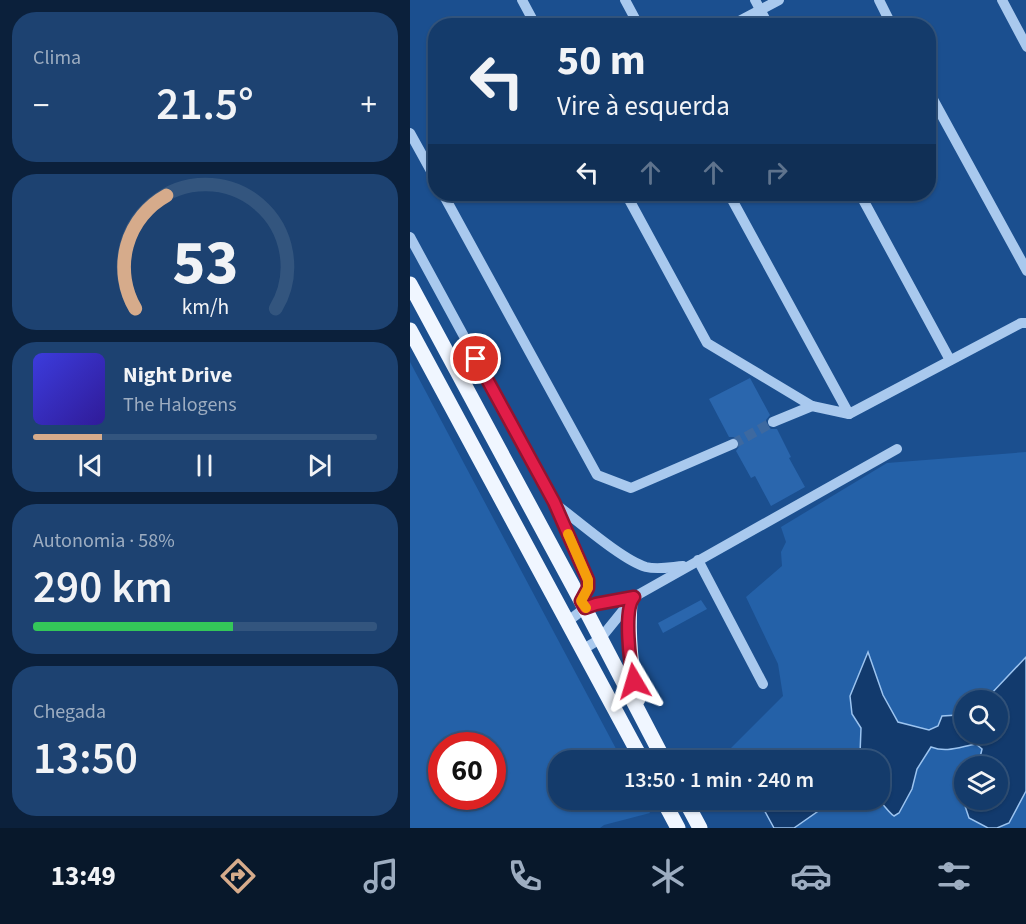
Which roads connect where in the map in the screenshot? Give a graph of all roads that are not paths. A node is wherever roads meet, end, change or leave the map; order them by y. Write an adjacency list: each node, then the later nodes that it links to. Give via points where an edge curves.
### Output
1 (522, 0): 7 (lane)
2 (625, 0): 8 (lane)
3 (779, 0): 6 (lane)
4 (878, 0): 10 (lane)
5 (1001, 0): 11 (lane)
6 (758, 5): 9 (lane)
7 (532, 18)
8 (635, 18)
9 (741, 18)
10 (888, 18)
11 (1026, 47)
12 (936, 105): 20 (lane)
13 (410, 133): 14 (lane)
14 (428, 166)
15 (447, 201): 28 (lane, via 597,475 631,488)
16 (630, 201): 25 (lane, via 707,343)
17 (734, 201): 26 (lane)
18 (864, 201): 24 (lane)
19 (410, 237): 30 (lane)
20 (1026, 271)
21 (410, 284): 34 (main road)
22 (1026, 323): 24 (lane)
23 (410, 330): 35 (main road)
24 (950, 360): 26 (lane)
25 (812, 406): 26 (lane); 27 (lane)
26 (849, 414)
27 (773, 422)
28 (732, 444)
29 (897, 449): 31 (lane)
30 (554, 502): 32 (lane, via 622,554 646,567); 34 (lane, via 588,580)
31 (698, 560): 32 (lane); 38 (lane)
32 (686, 566): 33 (lane)
33 (632, 599): 34 (lane); 36 (lane); 39 (main road, via 628,628 631,669)
34 (583, 604): 35 (lane); 36 (main road)
35 (567, 622): 37 (main road)
36 (600, 639): 37 (lane); 39 (main road)
37 (582, 650): 40 (main road)
38 (762, 684)
39 (642, 719): 41 (main road)
40 (637, 750)
41 (659, 750)
42 (668, 810): 44 (main road)
43 (690, 810): 45 (main road)
44 (678, 828)
45 (700, 828)

